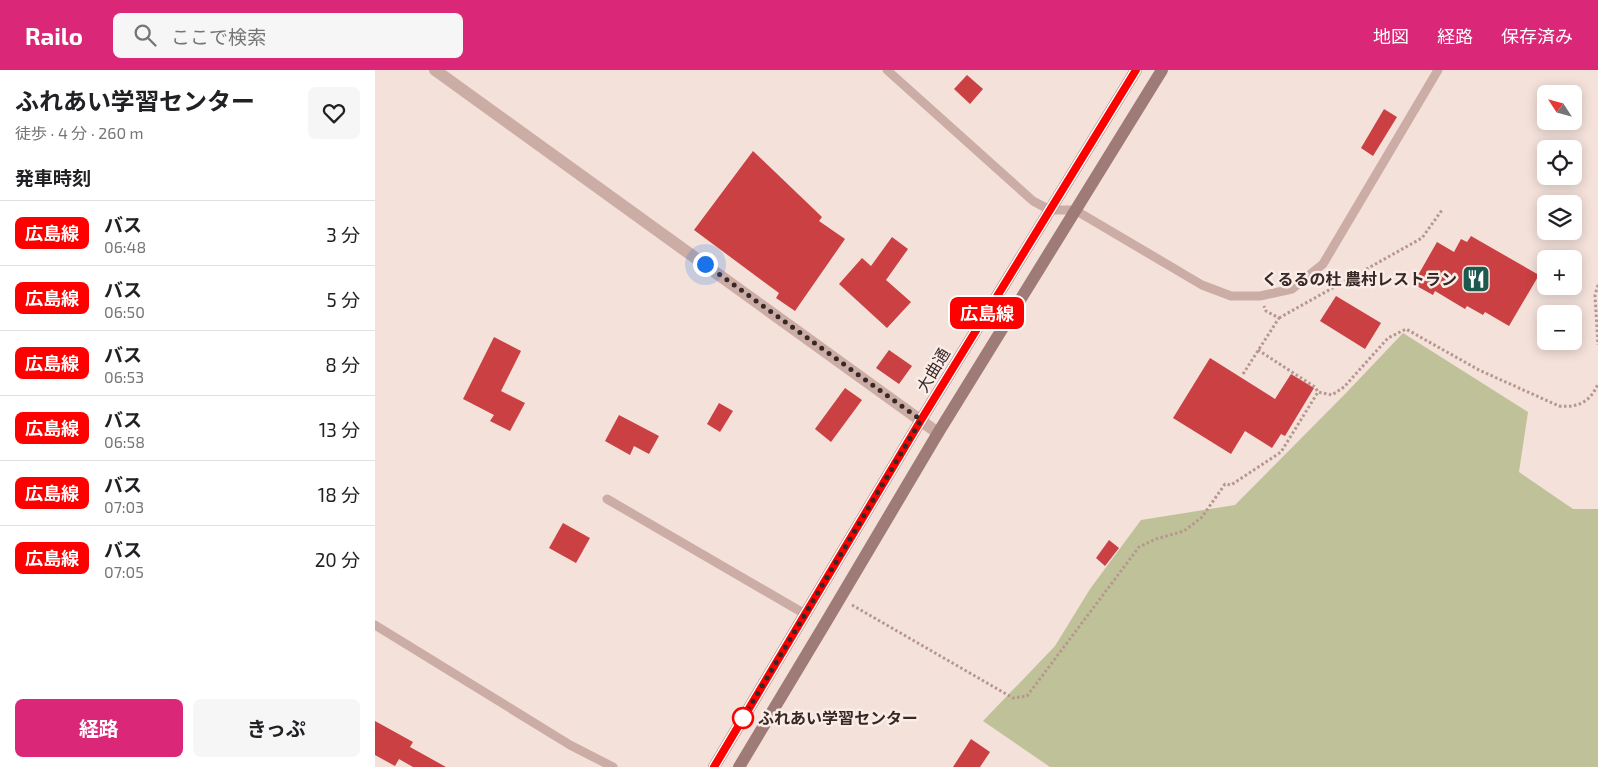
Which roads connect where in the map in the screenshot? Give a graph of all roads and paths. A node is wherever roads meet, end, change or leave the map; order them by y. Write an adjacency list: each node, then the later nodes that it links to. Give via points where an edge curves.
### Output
1 (435, 70): 17 (street)
2 (887, 70): 6 (lane, via 1033,201)
3 (1136, 70): 6 (main road, 大曲通)
4 (1162, 70): 7 (main road)
5 (1438, 70): 10 (lane, via 1323,264 1292,288)
6 (1050, 210): 7 (lane); 17 (main road, 大曲通)
7 (1075, 210): 10 (lane, via 1202,285 1231,296); 18 (main road)
8 (1442, 210): 11 (path, via 1422,238)
9 (1598, 285): 12 (path, via 1595,295)
10 (1260, 296): 11 (path, via 1267,311)
11 (1279, 318): 13 (path)
12 (1598, 345)
13 (1259, 350): 14 (path); 16 (path)
14 (1243, 374)
15 (1598, 384): 16 (path, via 1583,404 1559,406 1479,370 1406,329 1388,338 1344,388 1332,395)
16 (1318, 392): 20 (path, via 1281,452 1231,485 1225,484 1202,517 1185,532 1139,547 1027,696 1013,698)
17 (921, 420): 18 (street); 21 (main road, 大曲通)
18 (938, 433): 20 (main road)
19 (607, 499): 21 (lane)
20 (841, 598): 25 (main road)
21 (805, 614): 24 (main road, 大曲通)
22 (375, 625): 23 (lane, via 570,745)
23 (613, 767)
24 (714, 767)
25 (739, 767)

